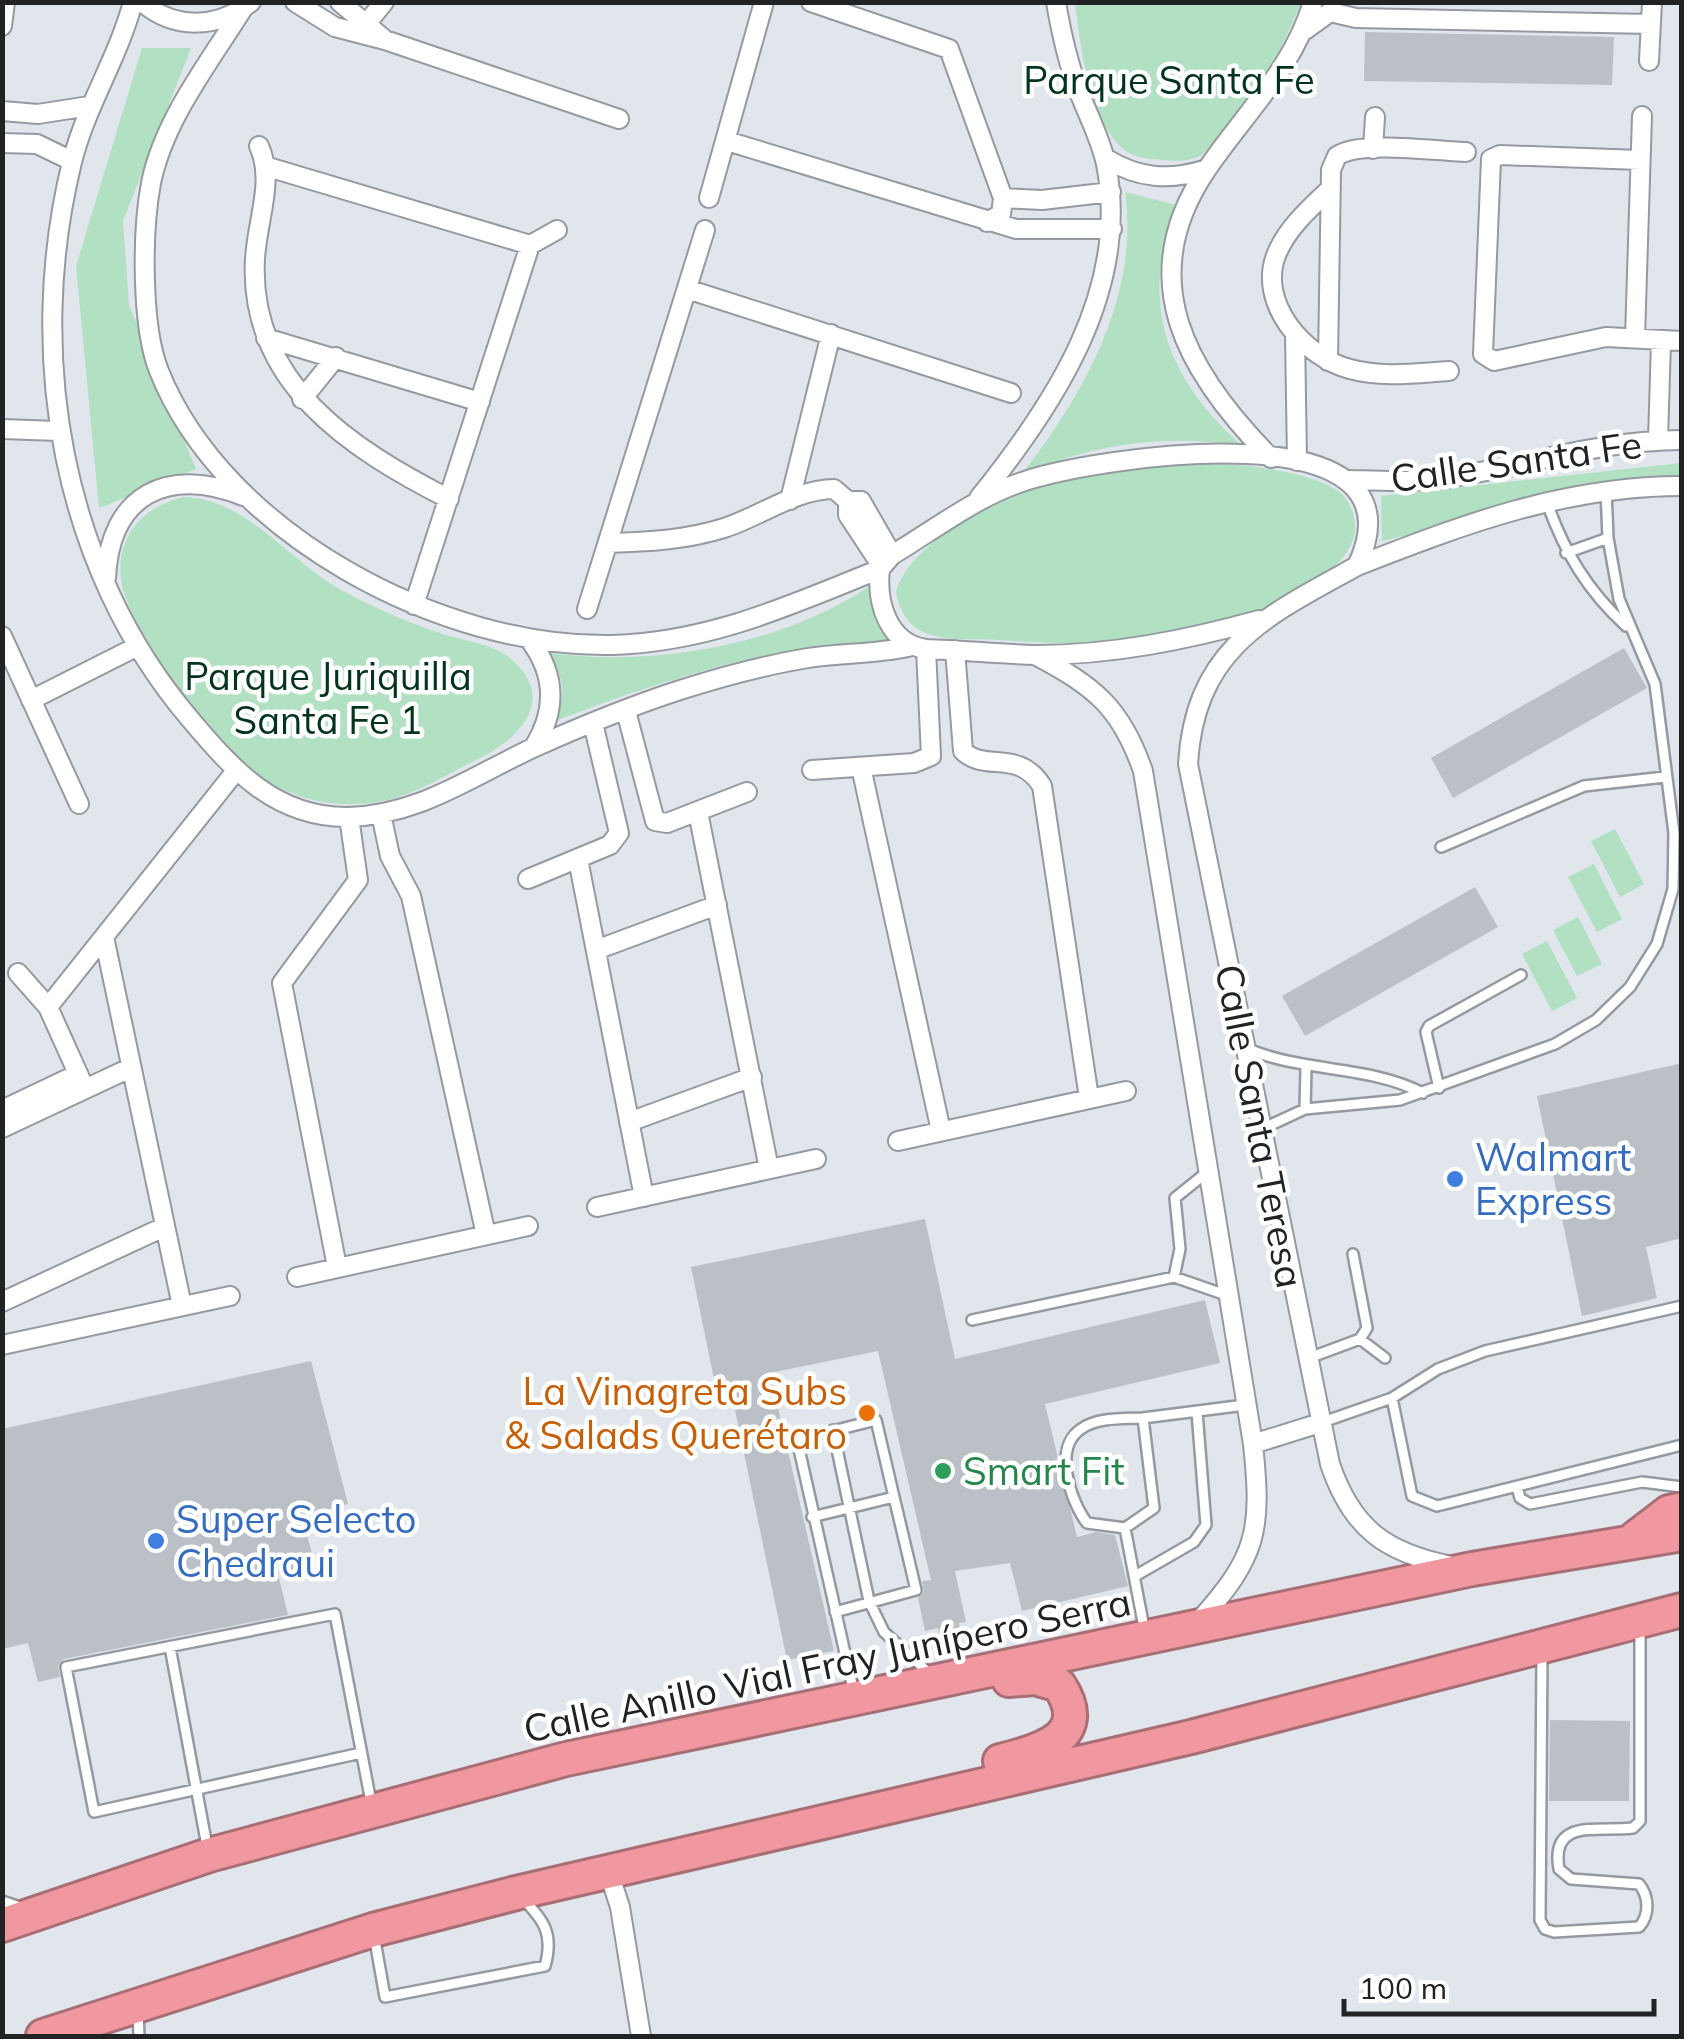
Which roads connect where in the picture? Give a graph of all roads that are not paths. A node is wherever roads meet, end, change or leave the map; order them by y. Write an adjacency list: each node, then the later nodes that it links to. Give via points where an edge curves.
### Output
1 (5, 2): 15 (street)
2 (133, 2): 19 (street)
3 (142, 2): 12 (street, via 197,24)
4 (295, 2): 16 (street)
5 (340, 2): 16 (street)
6 (384, 2): 16 (street)
7 (764, 2): 25 (street)
8 (811, 2): 39 (street, via 949,49)
9 (1056, 2): 31 (street, via 1077,86)
10 (1313, 2): 17 (street)
11 (1652, 2): 14 (street)
12 (246, 6): 67 (street, via 173,120 152,181 144,245 158,368 192,431)
13 (1502, 12): 14 (street); 17 (street, via 1356,18 1330,12)
14 (1651, 24): 18 (street)
15 (2, 26)
16 (362, 29): 24 (street)
17 (1304, 30): 35 (street, via 1256,108)
18 (1650, 61)
19 (89, 106): 21 (street); 33 (street)
20 (2, 111): 21 (street)
21 (38, 114): 27 (street)
22 (1375, 116): 29 (street)
23 (1642, 116): 32 (street)
24 (619, 119)
25 (726, 141): 38 (street); 40 (street)
26 (2, 143): 27 (street)
27 (37, 144): 33 (street)
28 (260, 146): 34 (street)
29 (1373, 149): 30 (street); 36 (street, via 1337,156)
30 (1466, 152)
31 (1105, 158): 35 (street, via 1152,177); 37 (street)
32 (1640, 160): 48 (street); 48 (street, via 1491,159 1483,346 1487,360 1494,361 1574,341)
33 (72, 161): 59 (street, via 52,301)
34 (268, 167): 44 (street); 49 (street, via 255,262)
35 (1207, 169): 62 (street, via 1184,210 1172,251 1177,324 1209,385)
36 (1331, 188): 47 (street, via 1274,260 1277,302); 53 (street)
37 (1110, 192): 39 (street); 41 (street)
38 (709, 198)
39 (1003, 198): 40 (street, via 1001,214)
40 (987, 222): 41 (street, via 1045,232)
41 (1112, 229): 71 (street, via 1092,318 1076,350 1044,410)
42 (557, 230): 44 (street)
43 (705, 230): 45 (street)
44 (530, 245): 57 (street)
45 (687, 289): 46 (street); 73 (street)
46 (830, 334): 55 (street); 69 (street)
47 (1296, 334): 53 (street); 63 (street)
48 (1635, 337): 51 (street)
49 (266, 338): 52 (street); 56 (street)
50 (1682, 341): 51 (street)
51 (1661, 342): 60 (street)
52 (336, 357): 56 (street); 57 (street)
53 (1328, 361): 54 (street, via 1374,373)
54 (1449, 372)
55 (1011, 393)
56 (302, 399): 68 (street, via 384,466)
57 (480, 402): 68 (street)
58 (2, 429): 59 (street)
59 (58, 431): 77 (street)
60 (1658, 440): 61 (street, Calle Santa Fe); 64 (street, Calle Santa Fe, via 1457,477)
61 (1682, 440)
62 (1271, 458): 63 (street, Calle Santa Fe); 71 (street, Calle Santa Fe, via 1152,454 1085,464 1021,482)
63 (1296, 461): 64 (street, Calle Santa Fe)
64 (1350, 480): 76 (street, via 1364,497 1370,523)
65 (1682, 486): 66 (street, Calle Santa Fe)
66 (1606, 490): 70 (street, Calle Santa Fe); 72 (lane)
67 (248, 498): 77 (street, via 211,483 174,484 141,497 120,519 108,548); 78 (street, via 316,548)
68 (449, 500): 78 (street)
69 (790, 500): 73 (street, via 684,538); 75 (street, via 834,489 848,501 861,501)
70 (1546, 500): 74 (lane); 76 (street, Calle Santa Fe, via 1476,519)
71 (970, 508): 75 (street, Calle Santa Fe)
72 (1608, 538): 74 (lane); 81 (lane)
73 (608, 543): 79 (street)
74 (1566, 553): 81 (lane, via 1598,600)
75 (884, 563): 82 (street, via 794,607 704,634 613,645); 85 (street, via 884,613)
76 (1357, 566): 80 (street, Calle Santa Fe)
77 (106, 586): 84 (street)
78 (414, 605): 82 (street)
79 (587, 609)
80 (1259, 620): 87 (street, via 1188,639); 111 (street, Calle Santa Teresa, via 1206,684 1190,723 1188,764)
81 (1628, 628): 96 (lane, via 1656,684)
82 (529, 639): 92 (street, via 552,692)
83 (4, 646): 88 (street)
84 (136, 648): 89 (street); 95 (street)
85 (917, 648): 86 (street); 90 (street, via 758,668); 93 (street, via 930,756)
86 (955, 650): 87 (street); 119 (street, via 963,751 1019,764 1042,786)
87 (1034, 655): 129 (street, Calle Santa Teresa, via 1076,676 1107,702 1139,758)
88 (11, 680): 89 (street)
89 (31, 700): 98 (street)
90 (626, 711): 91 (street); 99 (street, via 652,817 667,822)
91 (593, 723): 92 (street); 103 (street, via 619,834)
92 (534, 748): 100 (street, via 416,807)
93 (862, 767): 94 (street); 125 (street)
94 (812, 770)
95 (235, 772): 101 (street, via 276,802); 106 (street)
96 (1665, 777): 102 (lane, via 1584,786); 116 (lane, via 1674,832 1673,889 1658,944 1630,988 1596,1020 1554,1044)
97 (746, 792): 99 (street)
98 (78, 804)
99 (698, 812): 105 (street)
100 (381, 814): 101 (street); 134 (street, via 410,896)
101 (350, 817): 136 (street, via 358,869 351,891 282,984)
102 (1441, 847)
103 (578, 859): 104 (street); 107 (street)
104 (528, 879)
105 (717, 905): 107 (street); 114 (street)
106 (104, 937): 110 (street); 112 (street)
107 (596, 950): 122 (street)
108 (18, 973): 110 (street)
109 (1521, 975): 116 (lane, via 1428,1026)
110 (48, 1007): 115 (street)
111 (1244, 1048): 113 (lane); 124 (street, Calle Santa Teresa)
112 (130, 1068): 115 (street); 133 (street)
113 (1306, 1068): 118 (lane, via 1377,1074); 120 (lane)
114 (752, 1077): 122 (street); 128 (street)
115 (81, 1081): 121 (street); 123 (street)
116 (1439, 1088): 118 (lane)
117 (1126, 1091): 119 (street)
118 (1423, 1093): 120 (lane, via 1376,1105)
119 (1089, 1098): 125 (street)
120 (1305, 1109): 124 (lane)
121 (2, 1110)
122 (629, 1122): 130 (street)
123 (2, 1128)
124 (1262, 1129): 148 (street, Calle Santa Teresa)
125 (941, 1131): 126 (street)
126 (898, 1141)
127 (816, 1159): 128 (street)
128 (769, 1169): 130 (street)
129 (1206, 1173): 138 (lane, via 1176,1198 1180,1249); 140 (street, Calle Santa Teresa)
130 (644, 1196): 131 (street)
131 (596, 1207)
132 (528, 1226): 134 (street)
133 (164, 1227): 141 (street); 142 (street)
134 (486, 1236): 136 (street)
135 (1353, 1254): 145 (lane, via 1366,1318)
136 (337, 1267): 137 (street)
137 (297, 1276)
138 (1174, 1277): 140 (lane); 144 (lane)
139 (230, 1296): 142 (street)
140 (1227, 1296): 150 (street, Calle Santa Teresa)
141 (2, 1302)
142 (182, 1306): 146 (street)
143 (1682, 1306): 149 (lane, via 1485,1351)
144 (972, 1320)
145 (1360, 1339): 147 (lane); 148 (lane)
146 (2, 1345)
147 (1385, 1358)
148 (1307, 1359): 153 (street, Calle Santa Teresa)
149 (1392, 1398): 153 (lane); 157 (lane, via 1412,1496 1436,1506)
150 (1245, 1405): 151 (lane); 155 (street, Calle Santa Teresa)
151 (1197, 1412): 152 (lane); 167 (lane, via 1206,1524 1194,1542)
152 (1143, 1418): 163 (lane, via 1154,1508); 163 (lane, via 1078,1429 1067,1455 1076,1508 1087,1523)
153 (1320, 1423): 155 (street); 166 (street, Calle Santa Teresa, via 1339,1490 1363,1525 1414,1559)
154 (832, 1430): 159 (lane, via 876,1420); 160 (lane); 162 (lane, via 797,1440)
155 (1253, 1444): 171 (street, Calle Santa Teresa, via 1260,1511 1251,1546 1232,1585)
156 (1682, 1444): 157 (lane)
157 (1517, 1487): 158 (lane, via 1530,1504 1642,1482)
158 (1682, 1487)
159 (894, 1497): 160 (lane); 168 (lane, via 916,1590)
160 (849, 1508): 162 (lane); 168 (lane)
161 (1682, 1509): 165 (highway)
162 (812, 1517): 169 (lane)
163 (1125, 1528): 167 (lane)
164 (1682, 1534): 165 (highway, Calle Anillo Vial Fray Junípero Serra)
165 (1632, 1541): 166 (highway, Calle Anillo Vial Fray Junípero Serra)
166 (1472, 1570): 171 (highway, Calle Anillo Vial Fray Junípero Serra)
167 (1135, 1576): 172 (lane)
168 (870, 1600): 169 (lane); 175 (lane, via 898,1650)
169 (835, 1612): 176 (lane)
170 (1664, 1617): 173 (highway); 173 (lane, via 1640,1821 1633,1828 1573,1831 1555,1850 1558,1869 1570,1879 1639,1884 1647,1913 1639,1927 1554,1932 1540,1920)
171 (1194, 1626): 172 (highway, Calle Anillo Vial Fray Junípero Serra)
172 (1146, 1638): 175 (highway, Calle Anillo Vial Fray Junípero Serra)
173 (1542, 1646): 181 (highway)
174 (170, 1648): 178 (lane, via 335,1614); 179 (lane); 179 (lane, via 66,1667 94,1812)
175 (940, 1682): 176 (highway, Calle Anillo Vial Fray Junípero Serra)
176 (855, 1700): 177 (highway, Calle Anillo Vial Fray Junípero Serra)
177 (810, 1710): 180 (highway, Calle Anillo Vial Fray Junípero Serra, via 566,1759); 181 (highway, via 903,1704 1035,1678 1059,1684 1072,1708 1069,1728 1044,1746 872,1792)
178 (361, 1753): 179 (lane); 180 (lane)
179 (195, 1790): 182 (lane)
180 (373, 1809): 182 (highway, Calle Anillo Vial Fray Junípero Serra)
181 (832, 1818): 183 (highway)
182 (209, 1855): 186 (highway, Calle Anillo Vial Fray Junípero Serra)
183 (608, 1870): 184 (highway); 192 (street, via 620,1907)
184 (516, 1892): 188 (highway); 188 (lane, via 544,1920 546,1966 385,1997)
185 (2, 1901): 186 (lane)
186 (37, 1912): 187 (highway, Calle Anillo Vial Fray Junípero Serra)
187 (2, 1925)
188 (373, 1930): 189 (highway)
189 (138, 2020): 190 (highway)
190 (90, 2028): 191 (highway)
191 (42, 2036)
192 (638, 2036)

